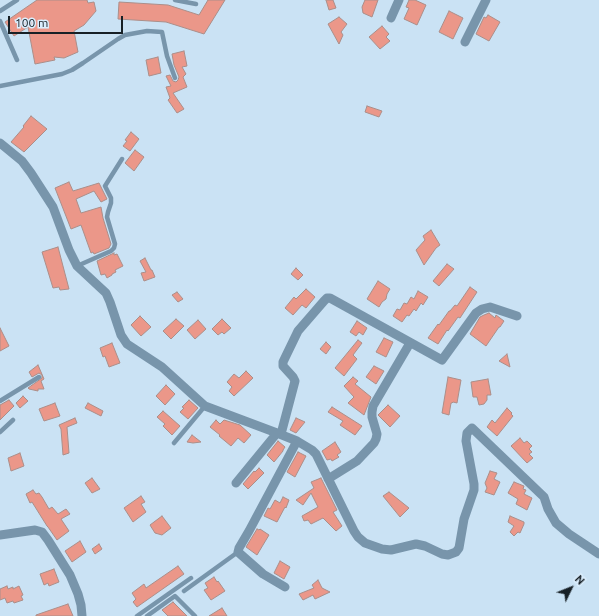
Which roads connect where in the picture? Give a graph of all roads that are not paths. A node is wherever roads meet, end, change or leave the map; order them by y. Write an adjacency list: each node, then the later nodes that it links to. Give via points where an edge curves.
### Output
1 (17, 0): 6 (lane)
2 (175, 0): 5 (lane)
3 (399, 0): 7 (street)
4 (486, 0): 9 (street)
5 (196, 4)
6 (0, 11)
7 (391, 18)
8 (0, 21): 10 (lane)
9 (465, 42)
10 (17, 60)
11 (175, 78): 12 (lane, via 162,32 147,31 125,35 62,74)
12 (0, 86)
13 (0, 143): 15 (street, via 22,161 53,207)
14 (122, 159): 15 (lane, via 105,186 111,198 107,217 114,248)
15 (77, 266): 20 (street, via 106,293 121,335 127,344 162,367)
16 (517, 316): 17 (street, via 490,307 482,309 476,313 442,360)
17 (410, 343): 23 (street, via 327,298 298,331 283,362 283,366 295,381); 26 (street, via 373,406 372,417 377,434 374,444 357,461)
18 (39, 377): 19 (lane)
19 (0, 401)
20 (205, 406): 23 (street); 25 (lane)
21 (13, 420): 22 (lane)
22 (0, 432)
23 (279, 434): 24 (street); 27 (street)
24 (297, 442): 26 (street, via 316,454); 29 (street)
25 (174, 443)
26 (328, 478): 30 (street, via 354,531 365,543 391,550 416,544 448,555 459,548 464,519 474,490 466,441 467,433 472,428 544,498 556,523)
27 (236, 483)
28 (0, 535): 34 (street, via 35,530 42,532 70,575 78,594)
29 (238, 552): 32 (street, via 263,574); 33 (lane)
30 (599, 554)
31 (191, 578): 35 (lane)
32 (285, 587)
33 (184, 591)
34 (82, 616)
35 (138, 616)
36 (147, 616): 37 (lane, via 175,596)
37 (194, 616)

